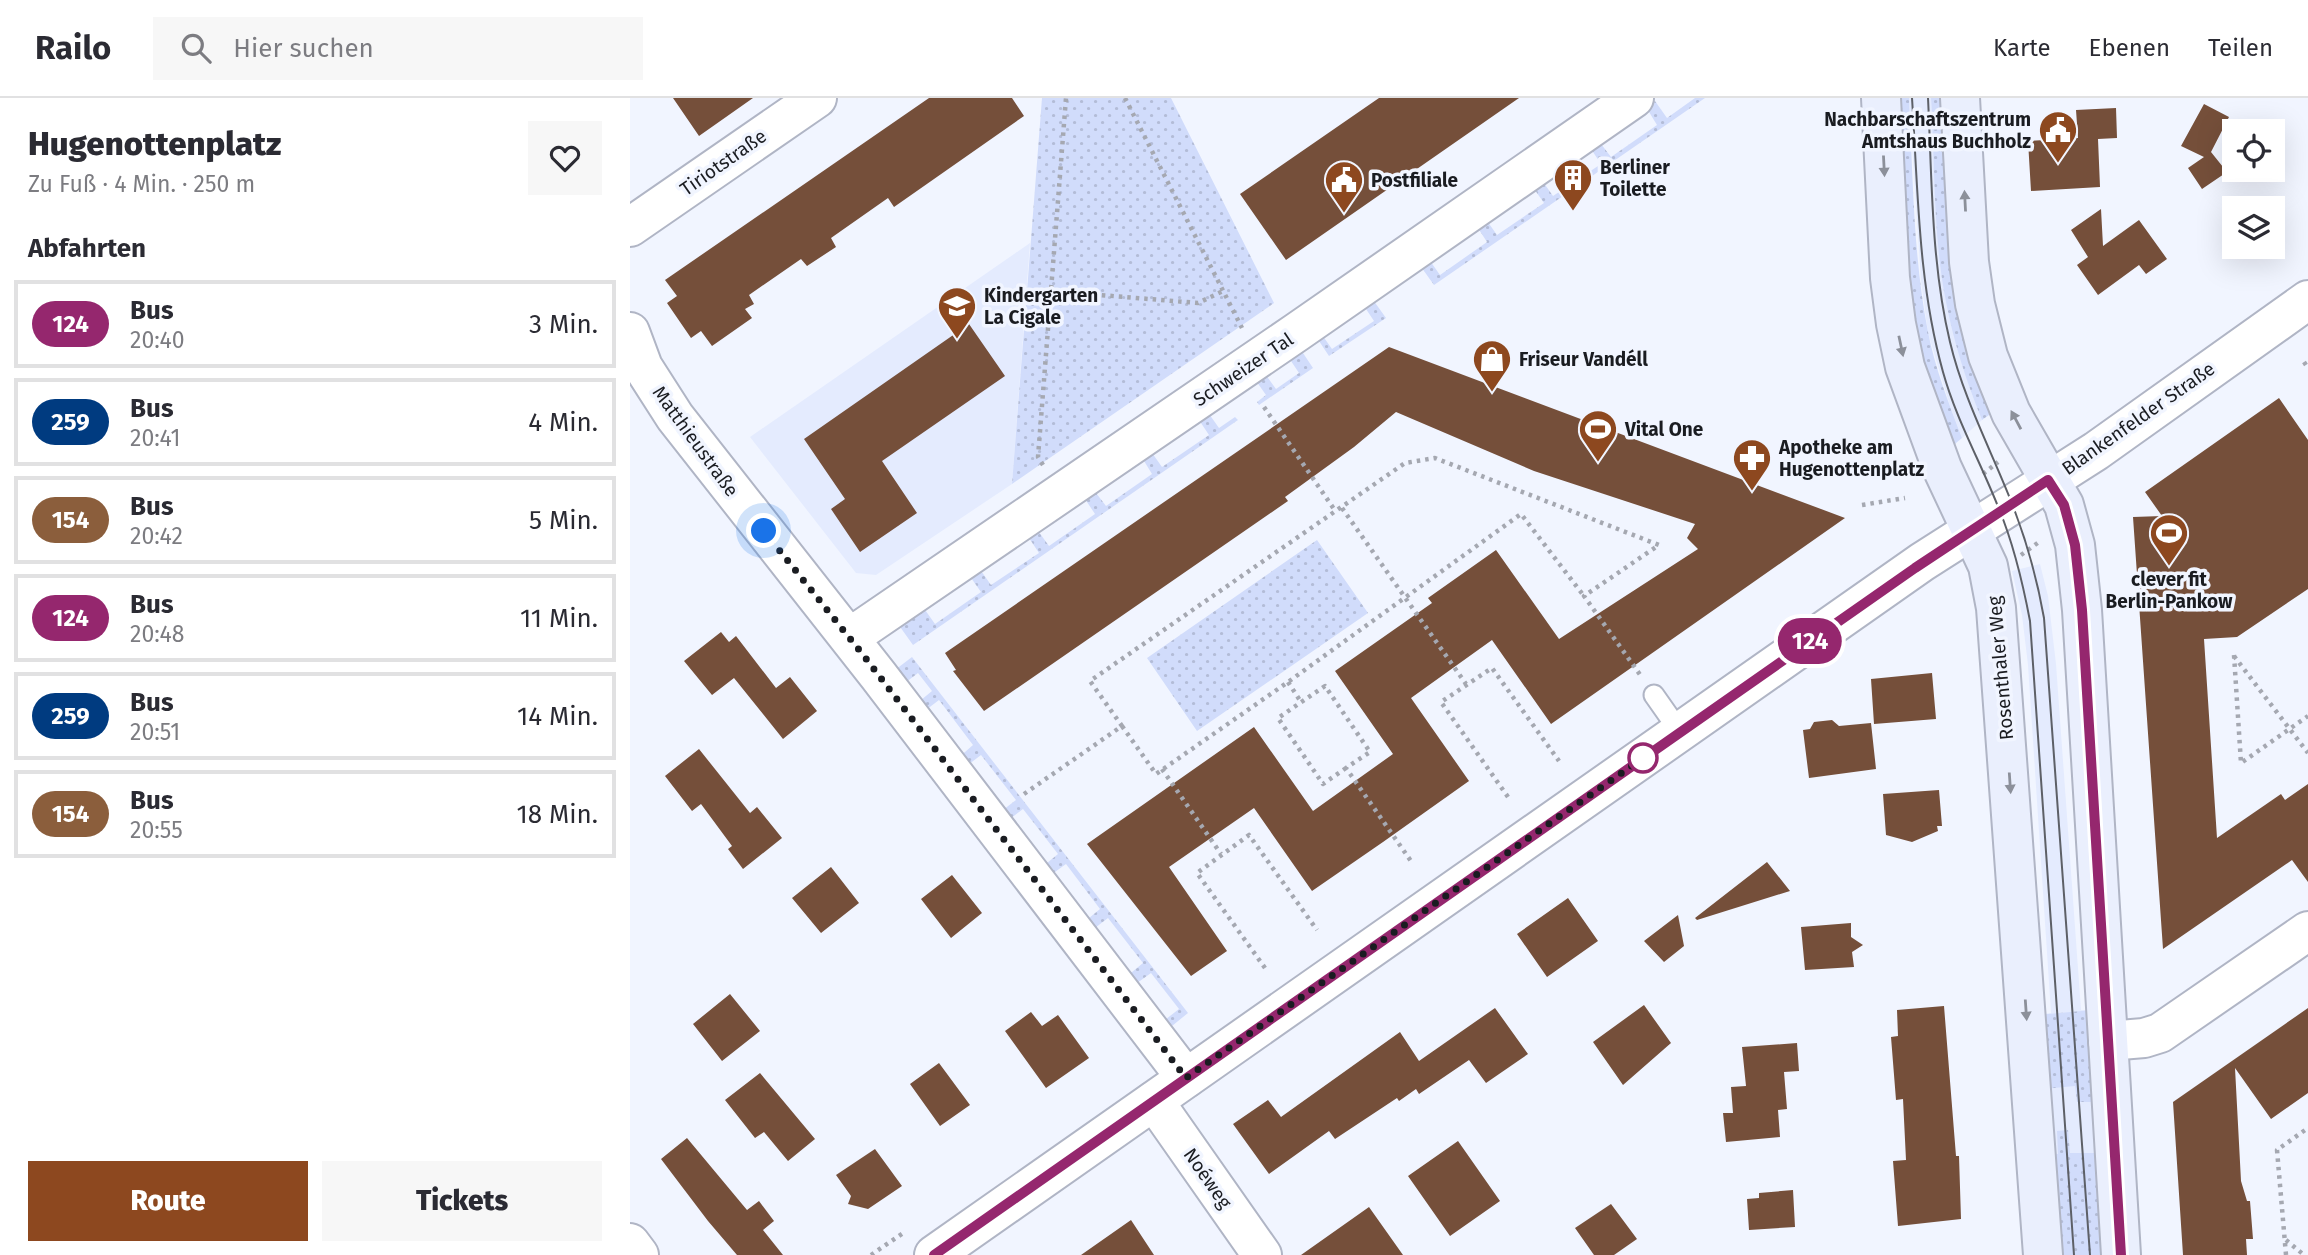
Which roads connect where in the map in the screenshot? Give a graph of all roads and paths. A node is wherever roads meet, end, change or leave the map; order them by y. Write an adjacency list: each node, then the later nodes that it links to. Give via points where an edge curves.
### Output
1 (817, 98): 7 (street, Tiriotstraße)
2 (1066, 98): 8 (path)
3 (1125, 98): 9 (path)
4 (1634, 98): 26 (street, Schweizer Tal)
5 (1881, 98): 23 (main road, Rosenthaler Weg, one-way to 23, via 1890,278 1905,367 1942,468)
6 (1960, 98): 18 (main road, one-way to 6, via 2011,413 1988,356 1975,304)
7 (630, 227)
8 (1051, 291): 9 (path, via 1198,303); 17 (path, via 1038,457)
9 (1223, 291): 12 (path)
10 (2308, 300): 18 (street, Blankenfelder Straße)
11 (630, 331): 15 (street)
12 (1244, 332)
13 (2304, 362): 14 (path)
14 (2308, 368)
15 (636, 371): 26 (street, Matthieustraße)
16 (1264, 407): 22 (path)
17 (1045, 468)
18 (2048, 480): 23 (street, Blankenfelder Straße); 46 (main road, via 2064,505 2075,545 2081,599)
19 (1905, 498): 20 (path)
20 (1862, 505)
21 (1342, 509): 22 (path); 24 (path, via 1405,463 1435,458 1659,545); 25 (path)
22 (1336, 512): 32 (path, via 1090,681)
23 (1972, 528): 34 (street, Blankenfelder Straße); 55 (main road, Rosenthaler Weg, one-way to 55, via 1988,566 1996,608)
24 (1584, 596): 25 (path, via 1521,514); 29 (path)
25 (1406, 598): 27 (path); 28 (path)
26 (849, 638): 47 (street, Matthieustraße)
27 (1288, 682): 30 (path); 38 (path)
28 (1466, 684): 36 (path, via 1492,668); 40 (path, via 1441,702)
29 (1654, 695): 34 (lane)
30 (1301, 702): 37 (path, via 1278,718 1323,784); 37 (path, via 1325,686 1370,752)
31 (2308, 716): 33 (path)
32 (1122, 726): 38 (path, via 1156,774); 39 (path)
33 (2291, 728): 33 (path, via 2241,763 2234,655 2266,696); 35 (path)
34 (1680, 732): 47 (street, Blankenfelder Straße)
35 (2308, 752)
36 (1559, 761)
37 (1346, 768): 42 (path)
38 (1163, 769): 41 (path)
39 (1024, 794)
40 (1508, 797)
41 (1221, 855): 43 (path, via 1250,835); 45 (path, via 1197,873)
42 (1413, 864)
43 (1317, 930)
44 (2308, 931): 46 (street, via 2160,1033)
45 (1265, 968)
46 (2108, 1041): 56 (main road)
47 (1186, 1078): 48 (street, Blankenfelder Straße)
48 (1154, 1101): 53 (street, Blankenfelder Straße); 54 (street, Noéweg)
49 (2308, 1128): 50 (path, via 2277,1150)
50 (2285, 1240): 57 (path); 58 (path)
51 (630, 1243): 52 (street)
52 (639, 1255)
53 (934, 1255)
54 (1262, 1255)
55 (2043, 1255)
56 (2121, 1255)
57 (2286, 1255)
58 (2304, 1255)

